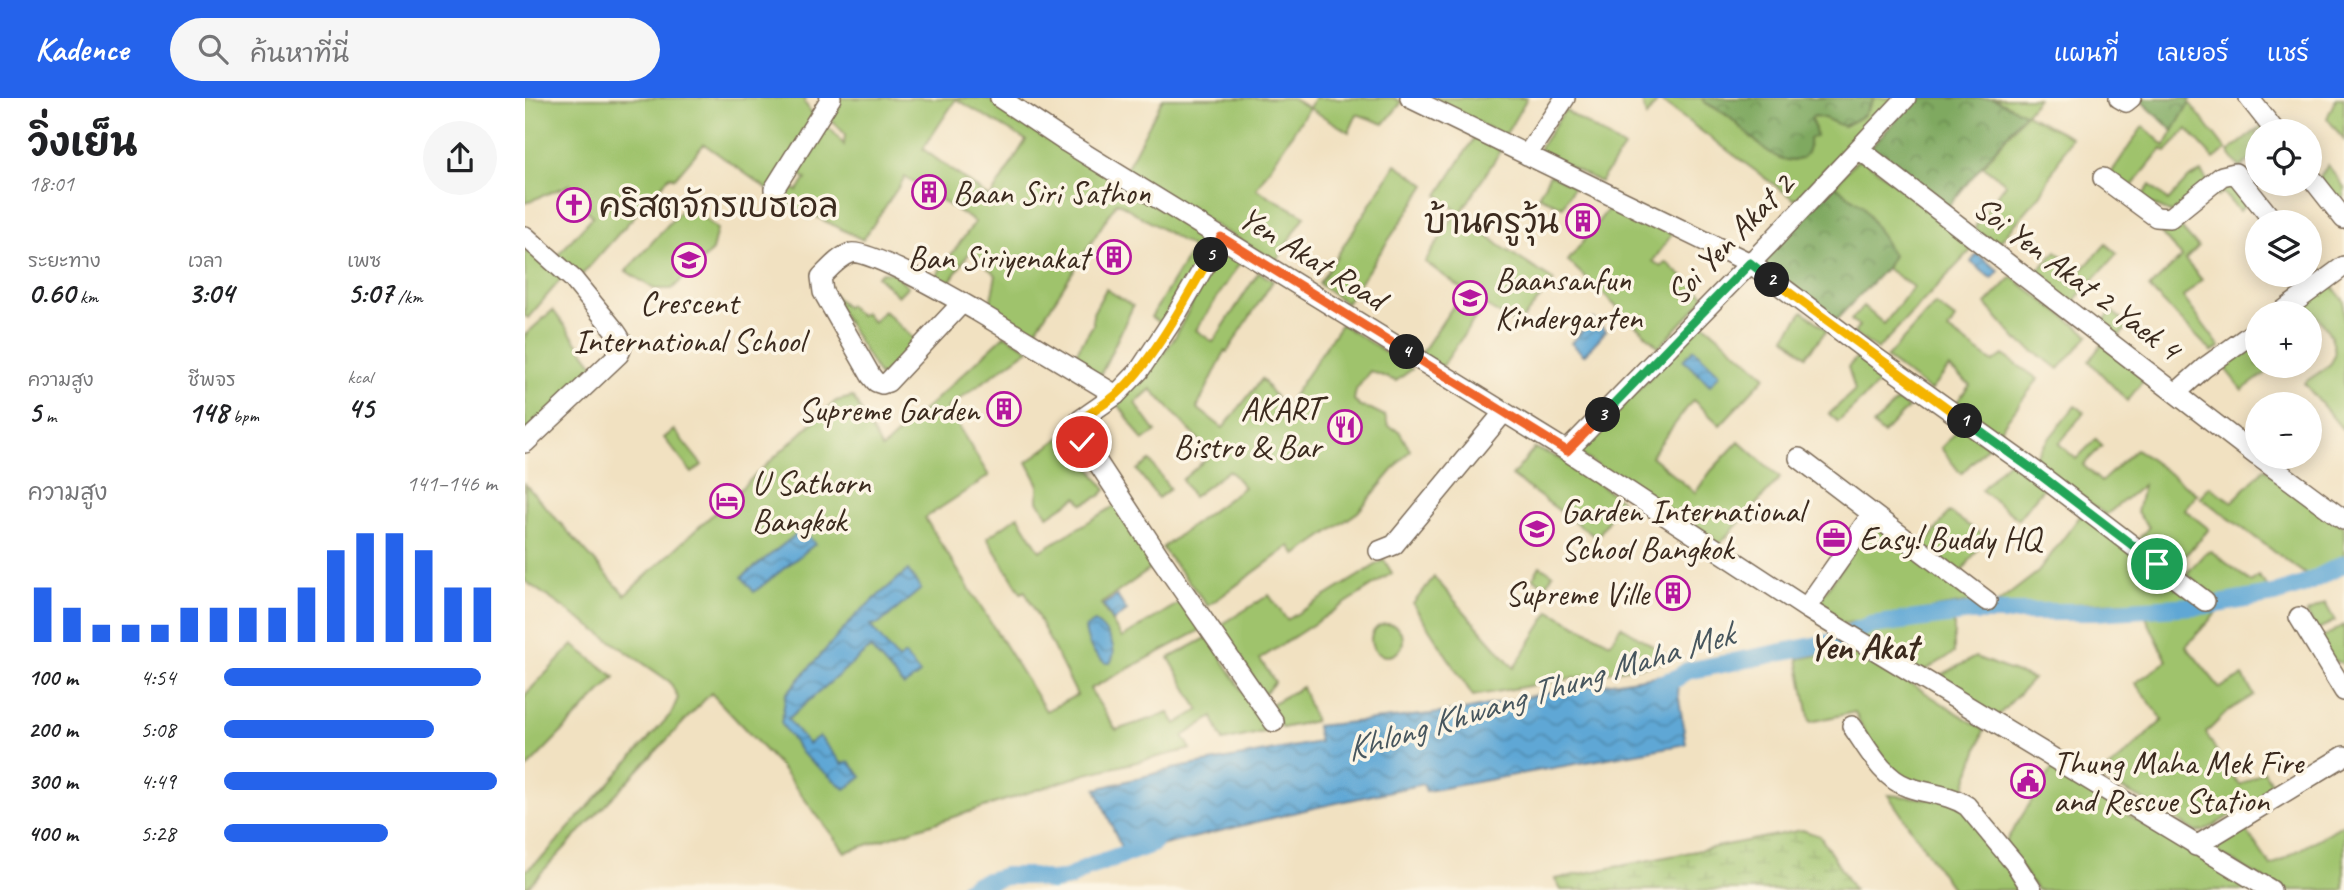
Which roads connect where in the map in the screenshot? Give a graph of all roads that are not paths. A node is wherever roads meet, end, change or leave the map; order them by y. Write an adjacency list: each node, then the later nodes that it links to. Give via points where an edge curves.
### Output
1 (831, 98): 13 (street)
2 (1000, 98): 18 (street, Yen Akat Road)
3 (1410, 98): 11 (street)
4 (1565, 98): 11 (street)
5 (1906, 98): 10 (street, Soi Yen Akat 2)
6 (2119, 98): 7 (street, via 2126,102)
7 (2131, 98)
8 (2249, 98): 9 (street)
9 (2266, 119)
10 (1859, 149): 19 (street, Soi Yen Akat 2); 24 (street, Soi Yen Akat 2 Yaek 4)
11 (1527, 155): 19 (street)
12 (2103, 178): 15 (street, via 2164,219 2222,176 2235,173)
13 (774, 189)
14 (2322, 191): 16 (street)
15 (2264, 210)
16 (2344, 219)
17 (525, 236): 27 (street, via 573,279 616,332 623,348)
18 (1221, 237): 25 (street, via 1176,315); 26 (street, Yen Akat Road)
19 (1750, 263): 29 (street, Soi Yen Akat 2); 36 (street)
20 (2330, 276): 21 (street)
21 (2296, 301)
22 (962, 303): 22 (street, via 859,252 836,262 821,277 823,292 871,376 882,384); 25 (street)
23 (2245, 339): 24 (street)
24 (2177, 393): 28 (street, Soi Yen Akat 2 Yaek 4)
25 (1116, 395): 40 (street, via 1080,420 1077,431 1082,442)
26 (1504, 412): 29 (street, Yen Akat Road); 34 (street, via 1394,545)
27 (525, 443)
28 (2245, 446)
29 (1567, 451): 37 (street, Yen Akat Road)
30 (1799, 458): 32 (street)
31 (2275, 469): 33 (street, Soi Yen Akat 2 Yaek 4)
32 (1871, 514): 35 (street); 37 (street)
33 (2344, 520)
34 (1379, 551)
35 (1987, 601)
36 (2205, 601)
37 (1806, 608): 43 (street, Yen Akat Road)
38 (2299, 617): 39 (street)
39 (2344, 691)
40 (1275, 722)
41 (1852, 726): 44 (street, via 1898,783 1966,806)
42 (2344, 756): 43 (street)
43 (2196, 846): 45 (street, Yen Akat Road)
44 (2032, 890)
45 (2271, 890)

